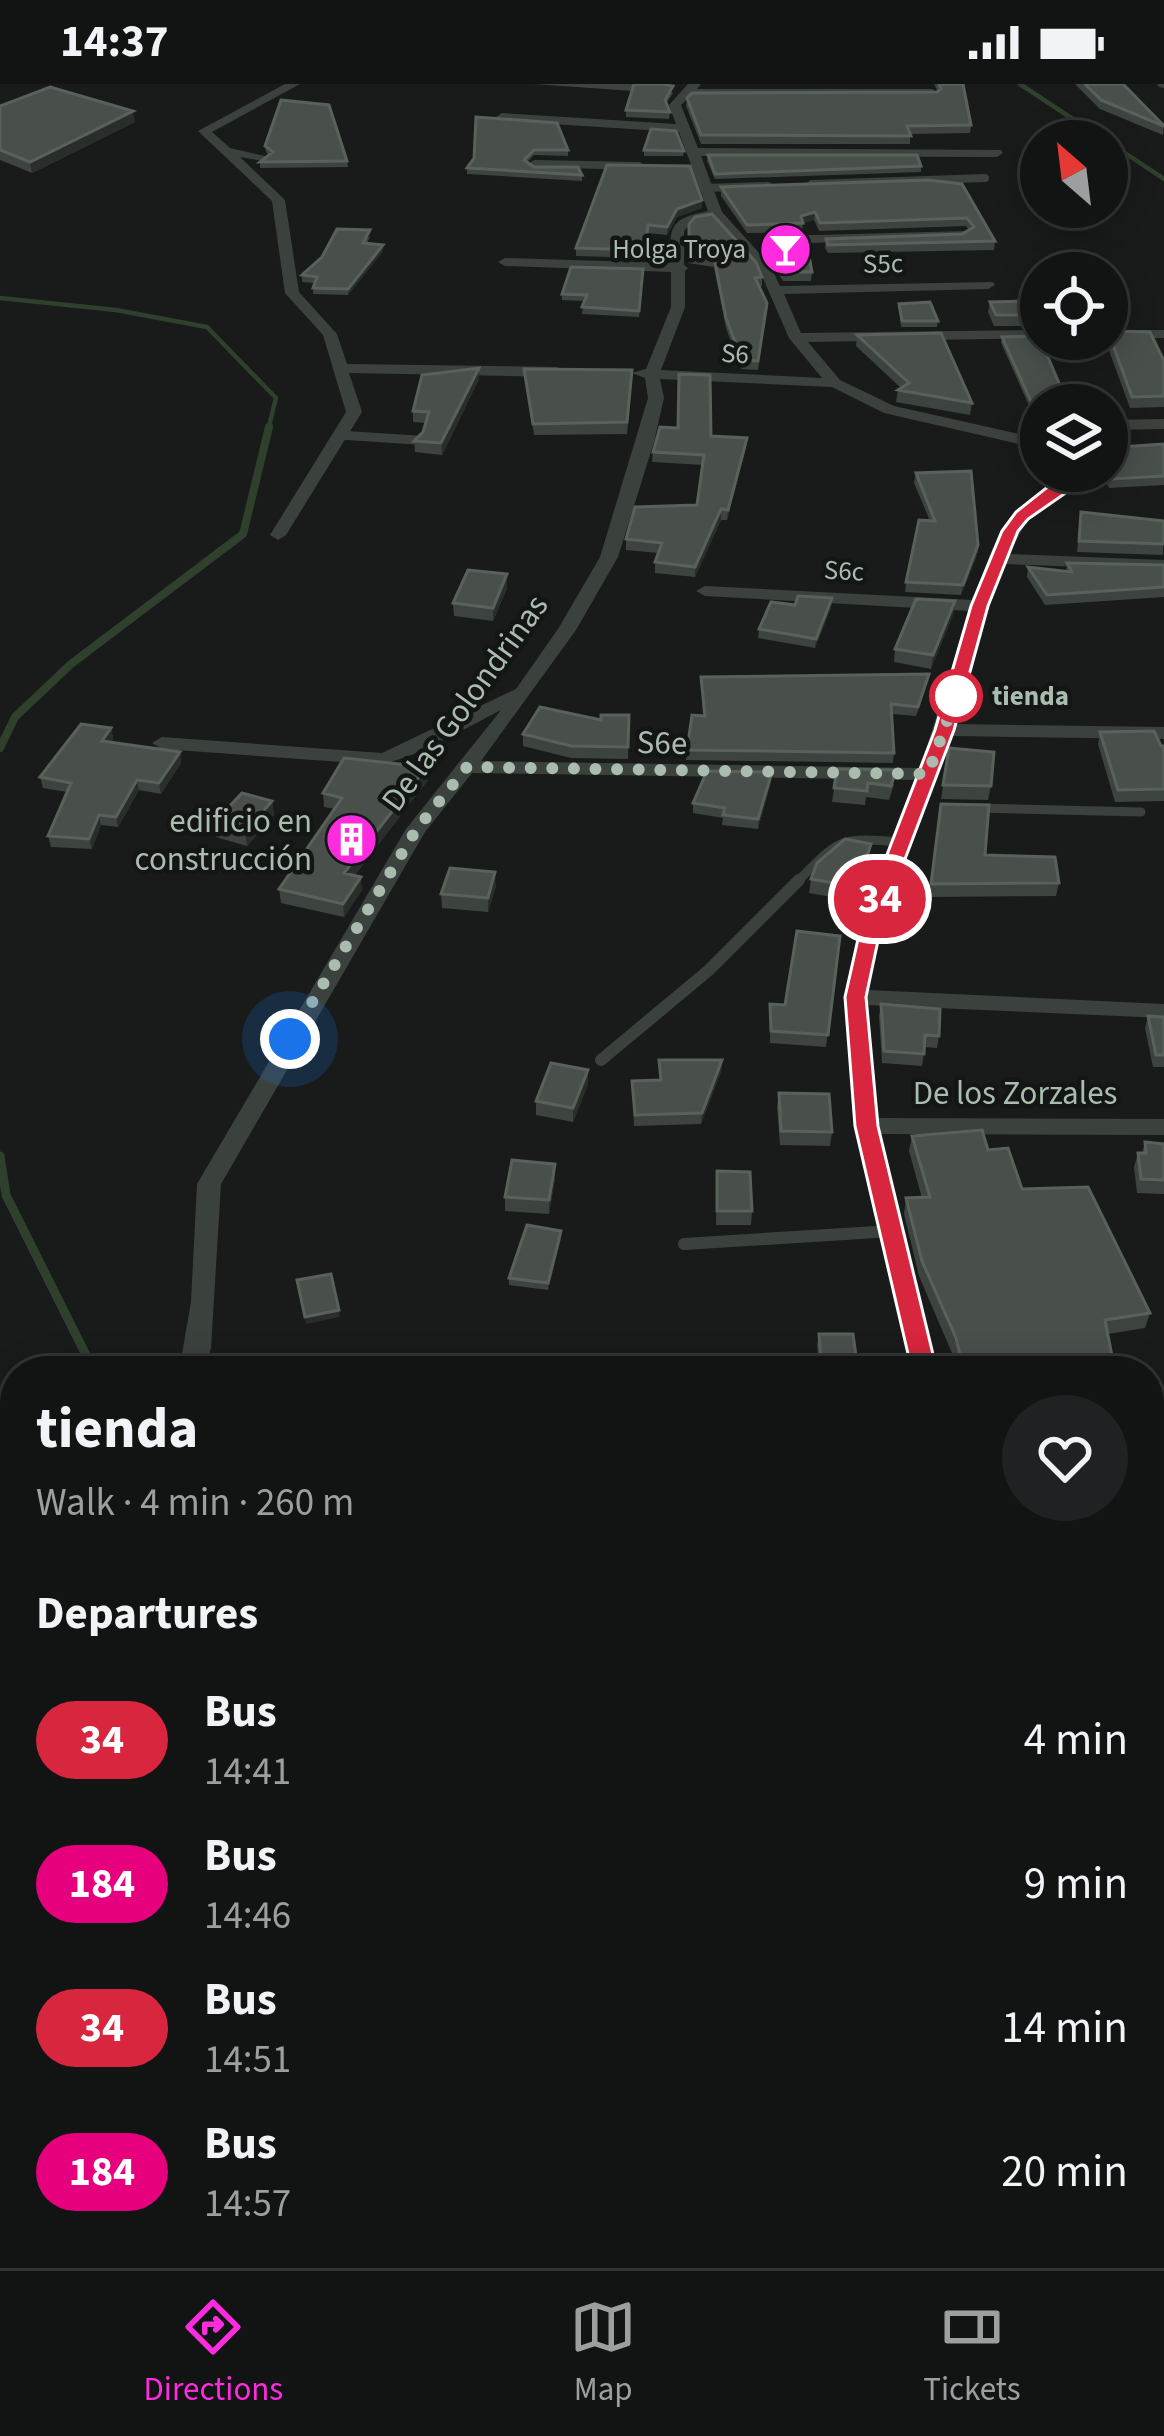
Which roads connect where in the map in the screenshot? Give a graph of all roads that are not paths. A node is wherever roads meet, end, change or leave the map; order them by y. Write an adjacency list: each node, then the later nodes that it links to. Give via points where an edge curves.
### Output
1 (294, 84): 6 (street, via 204,131)
2 (685, 87): 3 (street); 5 (street, via 675,105)
3 (932, 92)
4 (502, 117): 5 (street)
5 (680, 128): 9 (street)
6 (223, 151): 8 (street); 27 (street, via 278,200 292,293 330,334)
7 (997, 153): 9 (street)
8 (263, 158)
9 (691, 161): 15 (street)
10 (534, 164): 11 (street)
11 (650, 166)
12 (985, 178): 13 (lane)
13 (800, 185)
14 (781, 186): 15 (lane)
15 (704, 188): 16 (street)
16 (716, 213): 18 (street); 20 (street, De las Golondrinas, via 677,230)
17 (961, 234): 18 (street)
18 (741, 242): 22 (street)
19 (505, 262): 20 (street)
20 (681, 268): 29 (street, De las Golondrinas, via 678,307)
21 (988, 285): 22 (street, S5c)
22 (778, 290): 26 (street)
23 (1020, 334): 26 (street)
24 (1128, 334): 25 (street)
25 (1164, 334)
26 (796, 338): 30 (street)
27 (344, 368): 28 (street); 35 (street, via 354,412)
28 (568, 373)
29 (642, 373): 30 (street, S6); 44 (street, De las Golondrinas, via 656,398 609,557)
30 (835, 383): 34 (street, via 889,410)
31 (1164, 424): 32 (street)
32 (1128, 425)
33 (1020, 430): 34 (street)
34 (995, 432): 36 (street)
35 (339, 435): 37 (lane); 39 (street)
36 (1020, 439)
37 (416, 440)
38 (1057, 492): 40 (street, via 1022,515)
39 (278, 535)
40 (1001, 559): 41 (street); 43 (street)
41 (1164, 565)
42 (705, 591): 43 (street, S6c)
43 (980, 606): 45 (street)
44 (522, 693): 47 (street, via 383,759); 48 (street, De las Golondrinas)
45 (944, 730): 46 (street); 49 (street)
46 (1164, 734)
47 (162, 743)
48 (467, 767): 49 (street, S6e); 60 (street, De las Golondrinas, via 416,830 209,1184 205,1329)
49 (928, 774): 52 (street, via 928,807)
50 (962, 808): 51 (lane)
51 (1141, 812)
52 (901, 842): 53 (street); 55 (lane, via 836,843 709,970)
53 (855, 997): 54 (street); 56 (street)
54 (1164, 1011)
55 (601, 1060)
56 (866, 1126): 57 (street, De los Zorzales); 58 (street)
57 (1164, 1127)
58 (894, 1231): 59 (lane); 61 (street)
59 (684, 1244)
60 (197, 1356)
61 (921, 1356)

